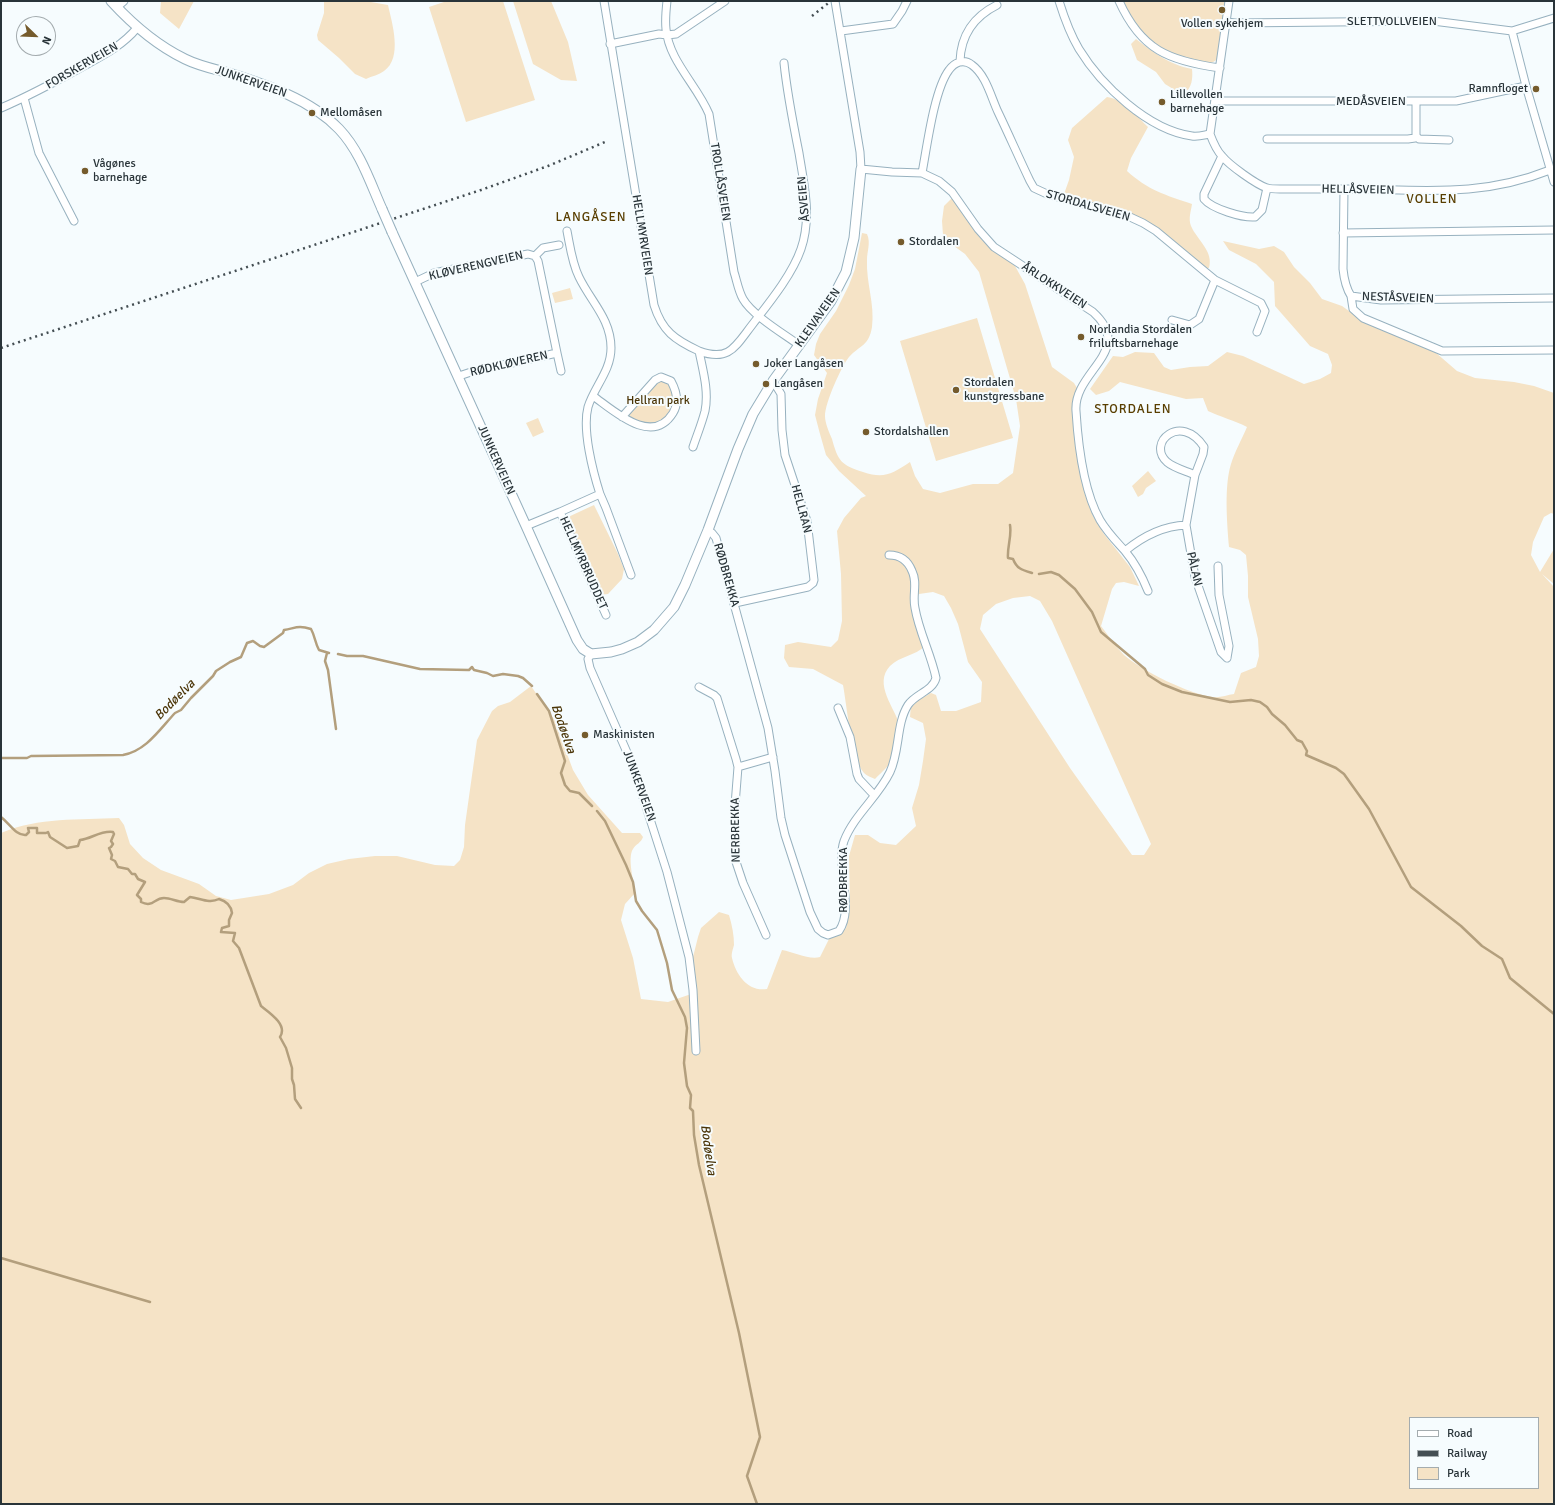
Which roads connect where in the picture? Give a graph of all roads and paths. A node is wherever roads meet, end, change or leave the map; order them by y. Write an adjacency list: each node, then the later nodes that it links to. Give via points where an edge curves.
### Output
1 (124, 1): 10 (street)
2 (604, 1): 18 (street, HELLMYRVEIEN)
3 (667, 1): 17 (street, TROLLÅSVEIEN)
4 (725, 1): 17 (street, via 676,34)
5 (835, 1): 15 (street, KLEIVAVEIEN)
6 (907, 1): 15 (street, via 893,24)
7 (1059, 1): 27 (street, via 1079,48 1098,75 1118,96 1142,115 1169,129 1192,136)
8 (1119, 1): 21 (street, via 1134,28 1162,53 1181,61)
9 (1229, 1): 13 (street)
10 (114, 4): 14 (street, JUNKERVEIEN)
11 (997, 5): 19 (street, via 973,23 967,32 960,50)
12 (1554, 18): 16 (street, SLETTVOLLVEIEN)
13 (1227, 22): 16 (street, SLETTVOLLVEIEN, via 1433,21); 21 (street)
14 (138, 28): 23 (street, FORSKERVEIEN, via 112,50); 45 (street, JUNKERVEIEN, bridge, via 186,60 285,92 342,132 360,160)
15 (841, 31): 32 (street, KLEIVAVEIEN)
16 (1512, 31): 22 (street)
17 (667, 35): 18 (street, via 659,34); 48 (street, TROLLÅSVEIEN, via 676,58 709,114 734,272 743,299)
18 (610, 44): 53 (street, HELLMYRVEIEN, via 657,315 669,333 685,345)
19 (960, 61): 34 (street, via 948,71 940,90); 44 (street, STORDALSVEIEN, via 972,65 981,75 1034,188 1143,223)
20 (784, 63): 48 (street, ÅSVEIEN, via 805,189 807,221 805,236 794,266)
21 (1220, 68): 24 (street)
22 (1526, 86): 25 (street, MEDÅSVEIEN, via 1456,102); 33 (street)
23 (24, 98): 26 (street, FORSKERVEIEN); 38 (street, via 39,153)
24 (1215, 101): 25 (street, MEDÅSVEIEN); 27 (street)
25 (1416, 102): 28 (street)
26 (1, 108)
27 (1210, 134): 31 (street)
28 (1416, 136): 29 (street, via 1408,139); 30 (street, via 1419,139)
29 (1267, 139)
30 (1449, 140)
31 (1222, 156): 36 (street); 36 (street, via 1204,194 1204,199 1211,206 1255,217 1262,210)
32 (861, 169): 34 (street, ÅRLOKKVEIEN); 51 (street, KLEIVAVEIEN, via 854,238 846,272 831,300)
33 (1550, 170): 35 (street); 37 (street, HELLÅSVEIEN, via 1512,183 1469,190)
34 (922, 173): 67 (street, ÅRLOKKVEIEN, via 939,181 952,192 994,247 1094,312 1103,322 1108,334 1108,347 1103,359 1079,390 1076,416 1089,494 1100,520)
35 (1554, 182)
36 (1267, 188): 37 (street, HELLÅSVEIEN)
37 (1344, 189): 41 (street, NESTÅSVEIEN)
38 (74, 221)
39 (566, 230): 58 (street, via 579,276 604,318 609,332 609,362)
40 (1554, 230): 41 (street)
41 (1344, 233): 46 (street, NESTÅSVEIEN, via 1344,276)
42 (559, 245): 43 (street, KLØVERENGVEIEN, via 543,248)
43 (535, 256): 45 (street, KLØVERENGVEIEN, via 528,254 438,273); 54 (street, RØDKLØVEREN)
44 (1215, 280): 49 (street, via 1199,319 1190,325); 50 (street, STORDALSVEIEN, via 1262,303 1265,311)
45 (415, 282): 56 (street, JUNKERVEIEN)
46 (1351, 296): 47 (street, NESTÅSVEIEN, via 1381,300); 52 (street, via 1353,309 1363,318 1442,351)
47 (1554, 298)
48 (759, 315): 51 (street, TROLLÅSVEIEN); 53 (street, ÅSVEIEN, via 742,338 724,355)
49 (1172, 320)
50 (1257, 332)
51 (799, 345): 57 (street, KLEIVAVEIEN)
52 (1554, 350)
53 (699, 351): 60 (street, via 706,400)
54 (557, 353): 55 (street); 56 (street, RØDKLØVEREN)
55 (561, 371)
56 (459, 376): 65 (street, JUNKERVEIEN)
57 (773, 382): 66 (street, KLEIVAVEIEN, via 745,432); 72 (street, HELLRAN, via 780,394 785,456 807,520 814,580 808,587)
58 (593, 396): 59 (street); 62 (street, via 588,408 588,446)
59 (622, 417): 59 (street, via 638,425 651,427 670,418 677,399 671,381 661,377 655,380)
60 (693, 447)
61 (1195, 475): 61 (street, PÅLAN, via 1163,458 1161,445 1166,436 1183,431 1199,440 1204,447); 64 (street, PÅLAN)
62 (600, 494): 63 (street, HELLMYRBRUDDET); 70 (street)
63 (560, 512): 65 (street, HELLMYRBRUDDET); 73 (street, HELLMYRBRUDDET)
64 (1186, 525): 67 (street, via 1160,530); 69 (street, PÅLAN, via 1195,577 1221,652 1227,658 1229,646 1219,595)
65 (526, 526): 74 (street, JUNKERVEIEN, via 577,640 583,649)
66 (708, 530): 72 (street, RØDBREKKA, via 716,538); 74 (street, KLEIVAVEIEN, via 680,597 661,623 646,637 630,646 611,652)
67 (1125, 551): 71 (street, ÅRLOKKVEIEN)
68 (889, 555): 79 (street, RØDBREKKA, via 895,555 903,560 912,571 915,584 914,607 936,678 931,687 916,696 908,705 901,723 894,762)
69 (1218, 566)
70 (631, 575)
71 (1148, 591)
72 (735, 603): 77 (street, RØDBREKKA, via 768,728)
73 (606, 615)
74 (591, 654): 81 (street, JUNKERVEIEN, via 588,659 590,668 638,779 667,872 690,963)
75 (699, 688): 78 (street, NERBREKKA, via 714,695 719,702)
76 (838, 708): 79 (street, via 850,737 859,779)
77 (773, 757): 78 (street); 79 (street, RØDBREKKA, via 777,798 785,835 814,922 828,935 839,931 844,920 844,842 849,830)
78 (738, 767): 80 (street, NERBREKKA, via 735,805 736,862)
79 (874, 795)
80 (766, 935)
81 (696, 1050)

